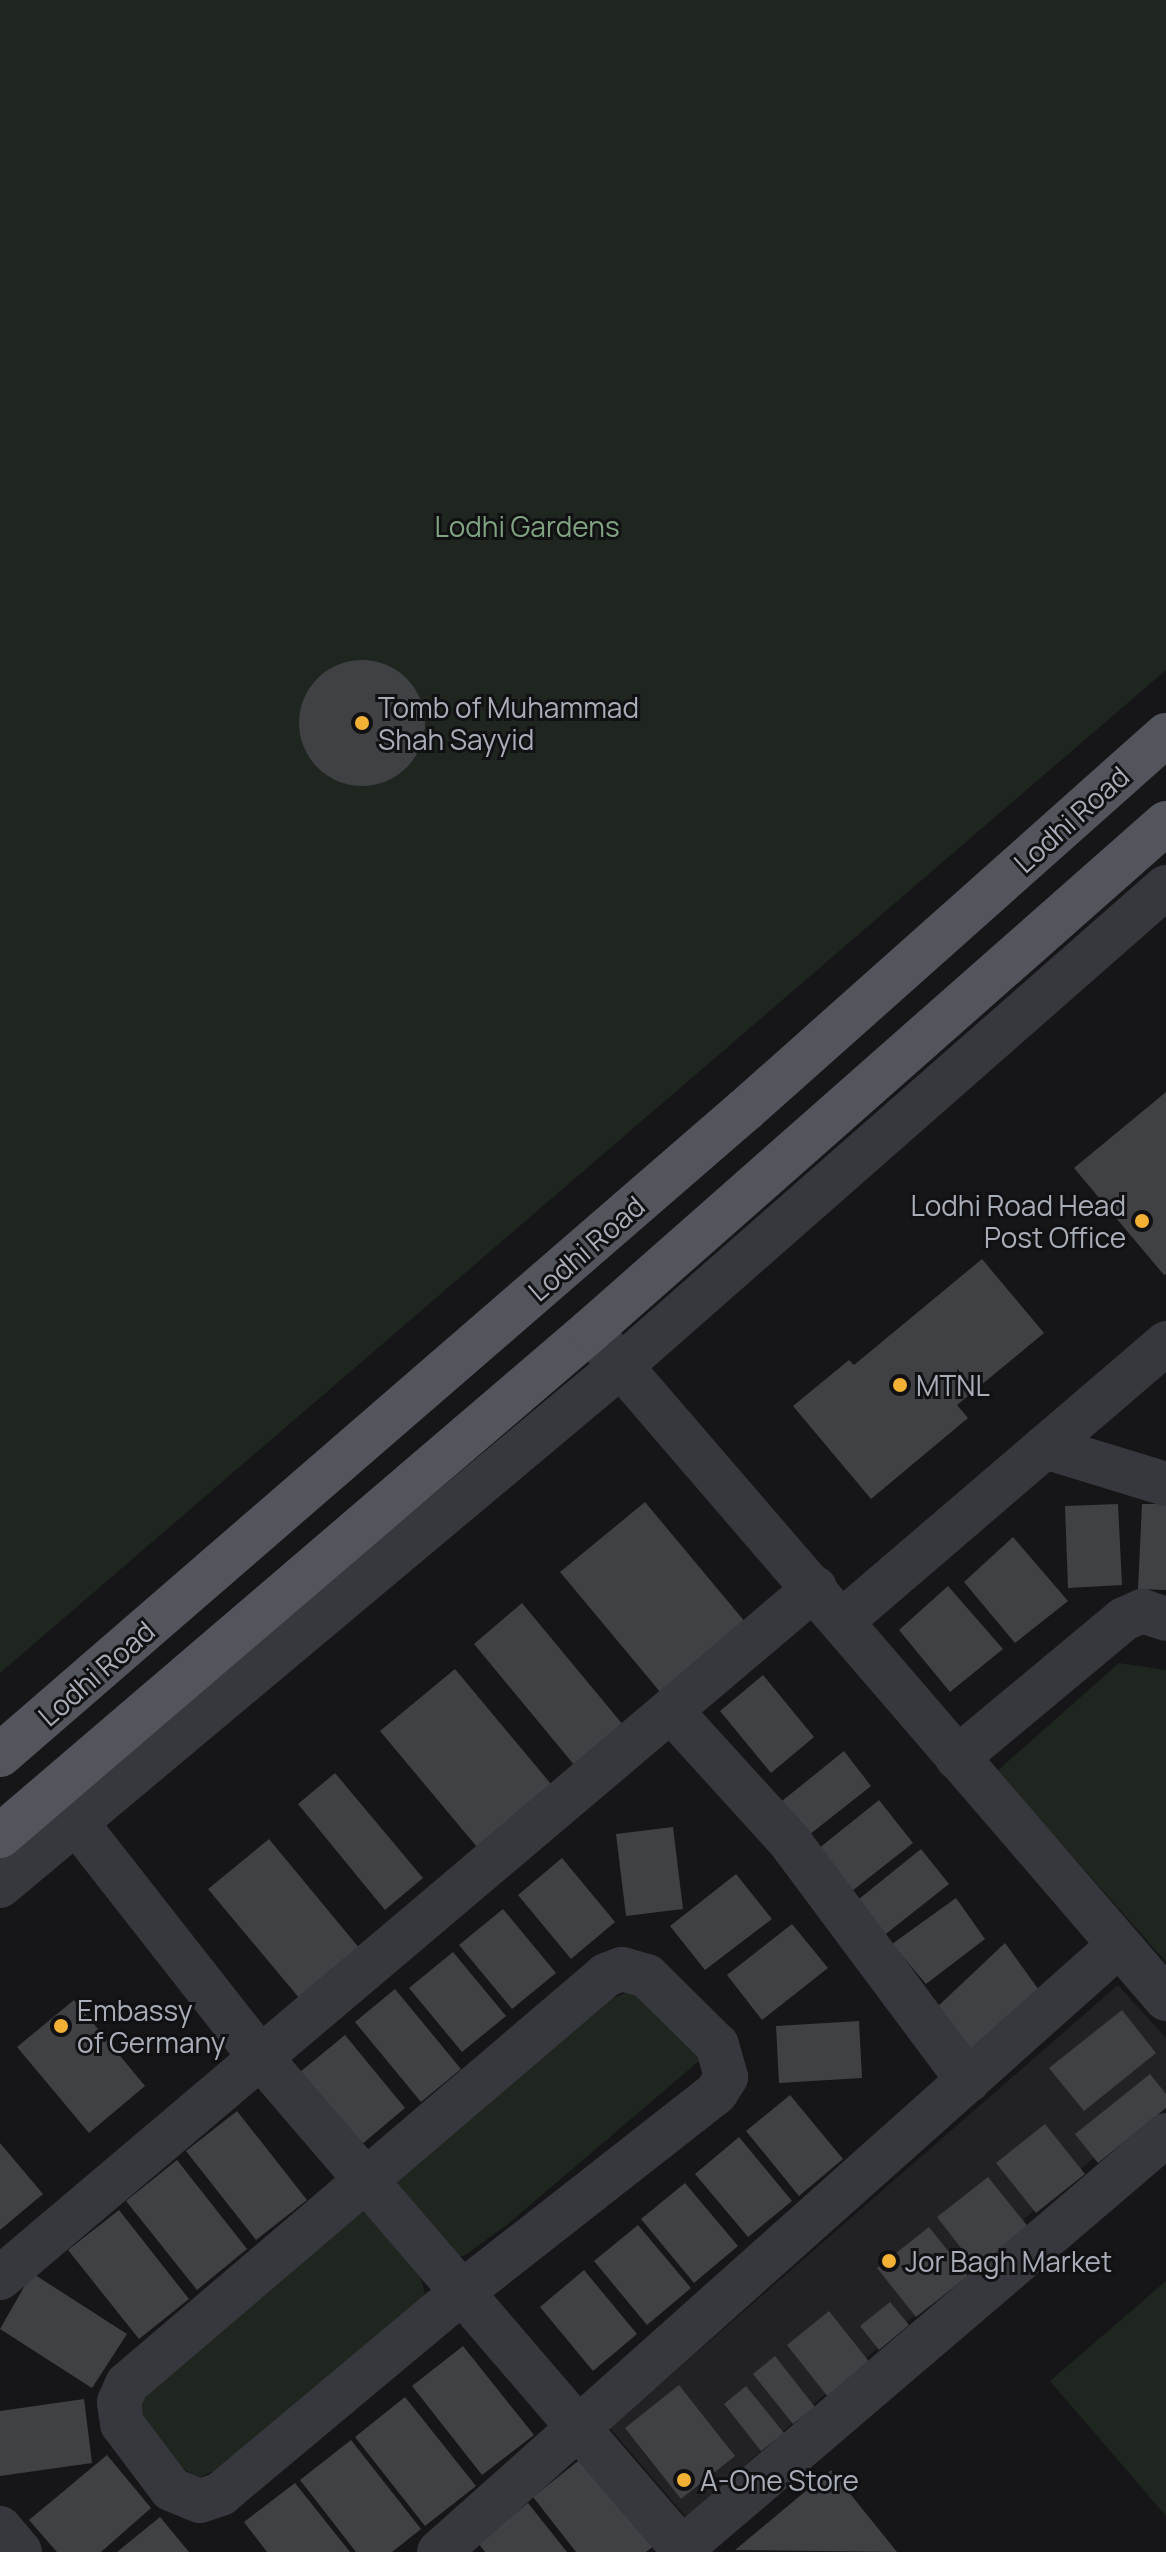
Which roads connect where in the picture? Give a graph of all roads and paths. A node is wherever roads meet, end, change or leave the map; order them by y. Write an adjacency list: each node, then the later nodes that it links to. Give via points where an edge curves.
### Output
1 (1166, 735): 13 (main road, Lodhi Road, via 745,1110)
2 (1166, 823): 4 (main road)
3 (1166, 887): 6 (street)
4 (590, 1331): 6 (street); 15 (main road)
5 (1166, 1343): 7 (street)
6 (622, 1365): 9 (street); 15 (street)
7 (1045, 1447): 8 (street); 11 (street)
8 (1166, 1484)
9 (815, 1588): 11 (street); 12 (street)
10 (1166, 1619): 14 (street, via 1142,1611 1124,1619)
11 (842, 1621): 14 (street)
12 (671, 1711): 20 (street); 21 (street, via 790,1842)
13 (0, 1755)
14 (957, 1758): 18 (street)
15 (64, 1806): 16 (main road); 17 (street); 20 (street)
16 (0, 1836)
17 (0, 1886)
18 (1118, 1946): 19 (street); 21 (street)
19 (1166, 1999)
20 (261, 2058): 23 (street); 24 (street)
21 (968, 2081): 26 (street)
22 (1166, 2135): 28 (street)
23 (365, 2178): 25 (street); 25 (street, via 127,2384 119,2402 122,2424 171,2489 200,2501 221,2494); 25 (street, via 606,1975 622,1969 647,1976 717,2045 726,2077 716,2093)
24 (0, 2278)
25 (461, 2293): 26 (street)
26 (581, 2426): 28 (street); 30 (street)
27 (0, 2528): 29 (street)
28 (681, 2551)
29 (20, 2552)
30 (439, 2552)

